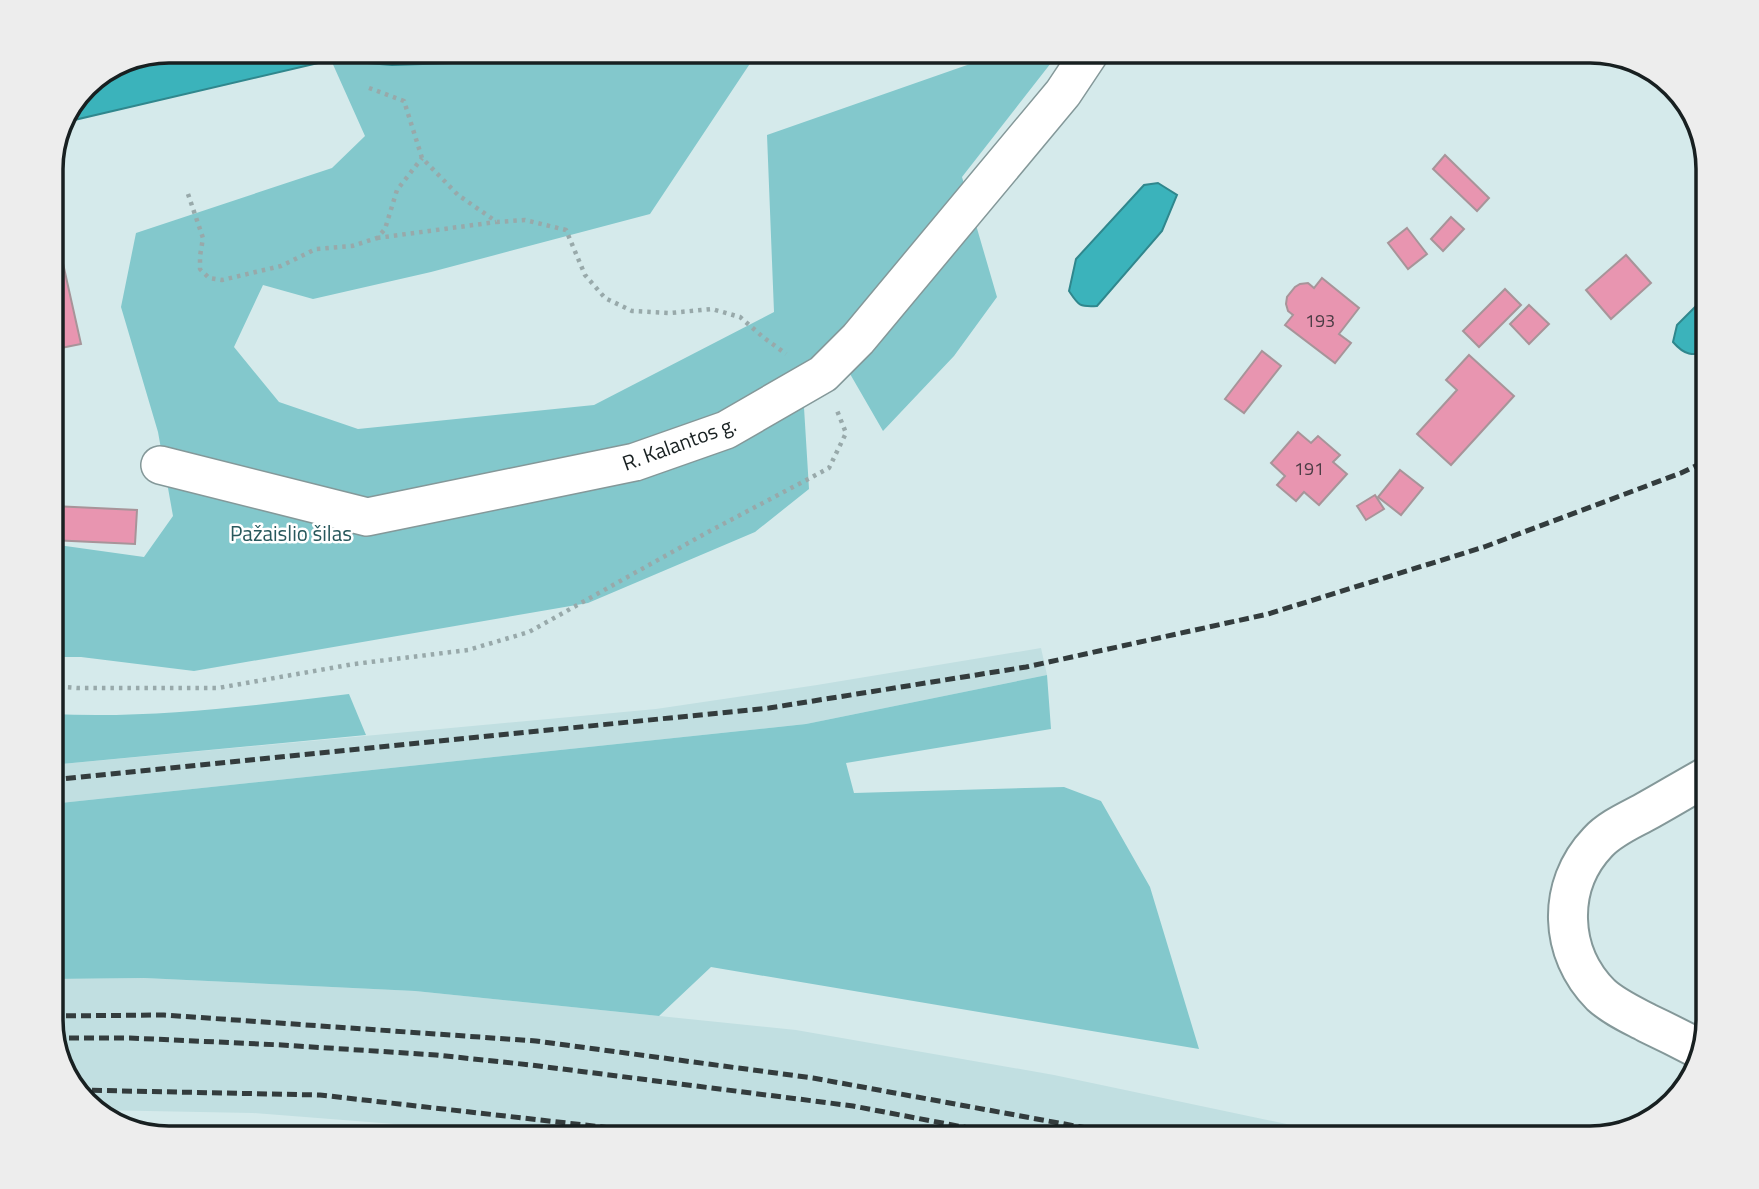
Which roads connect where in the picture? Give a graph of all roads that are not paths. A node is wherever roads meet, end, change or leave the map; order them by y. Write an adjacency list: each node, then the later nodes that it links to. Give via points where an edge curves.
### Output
1 (1083, 63): 2 (street, R. Kalantos g., via 858,339 823,374 726,430 635,462 367,517)
2 (160, 465)
3 (1696, 783): 4 (main road, via 1599,841 1581,864 1570,891 1567,919 1572,948 1584,975 1602,996)
4 (1692, 1046)

